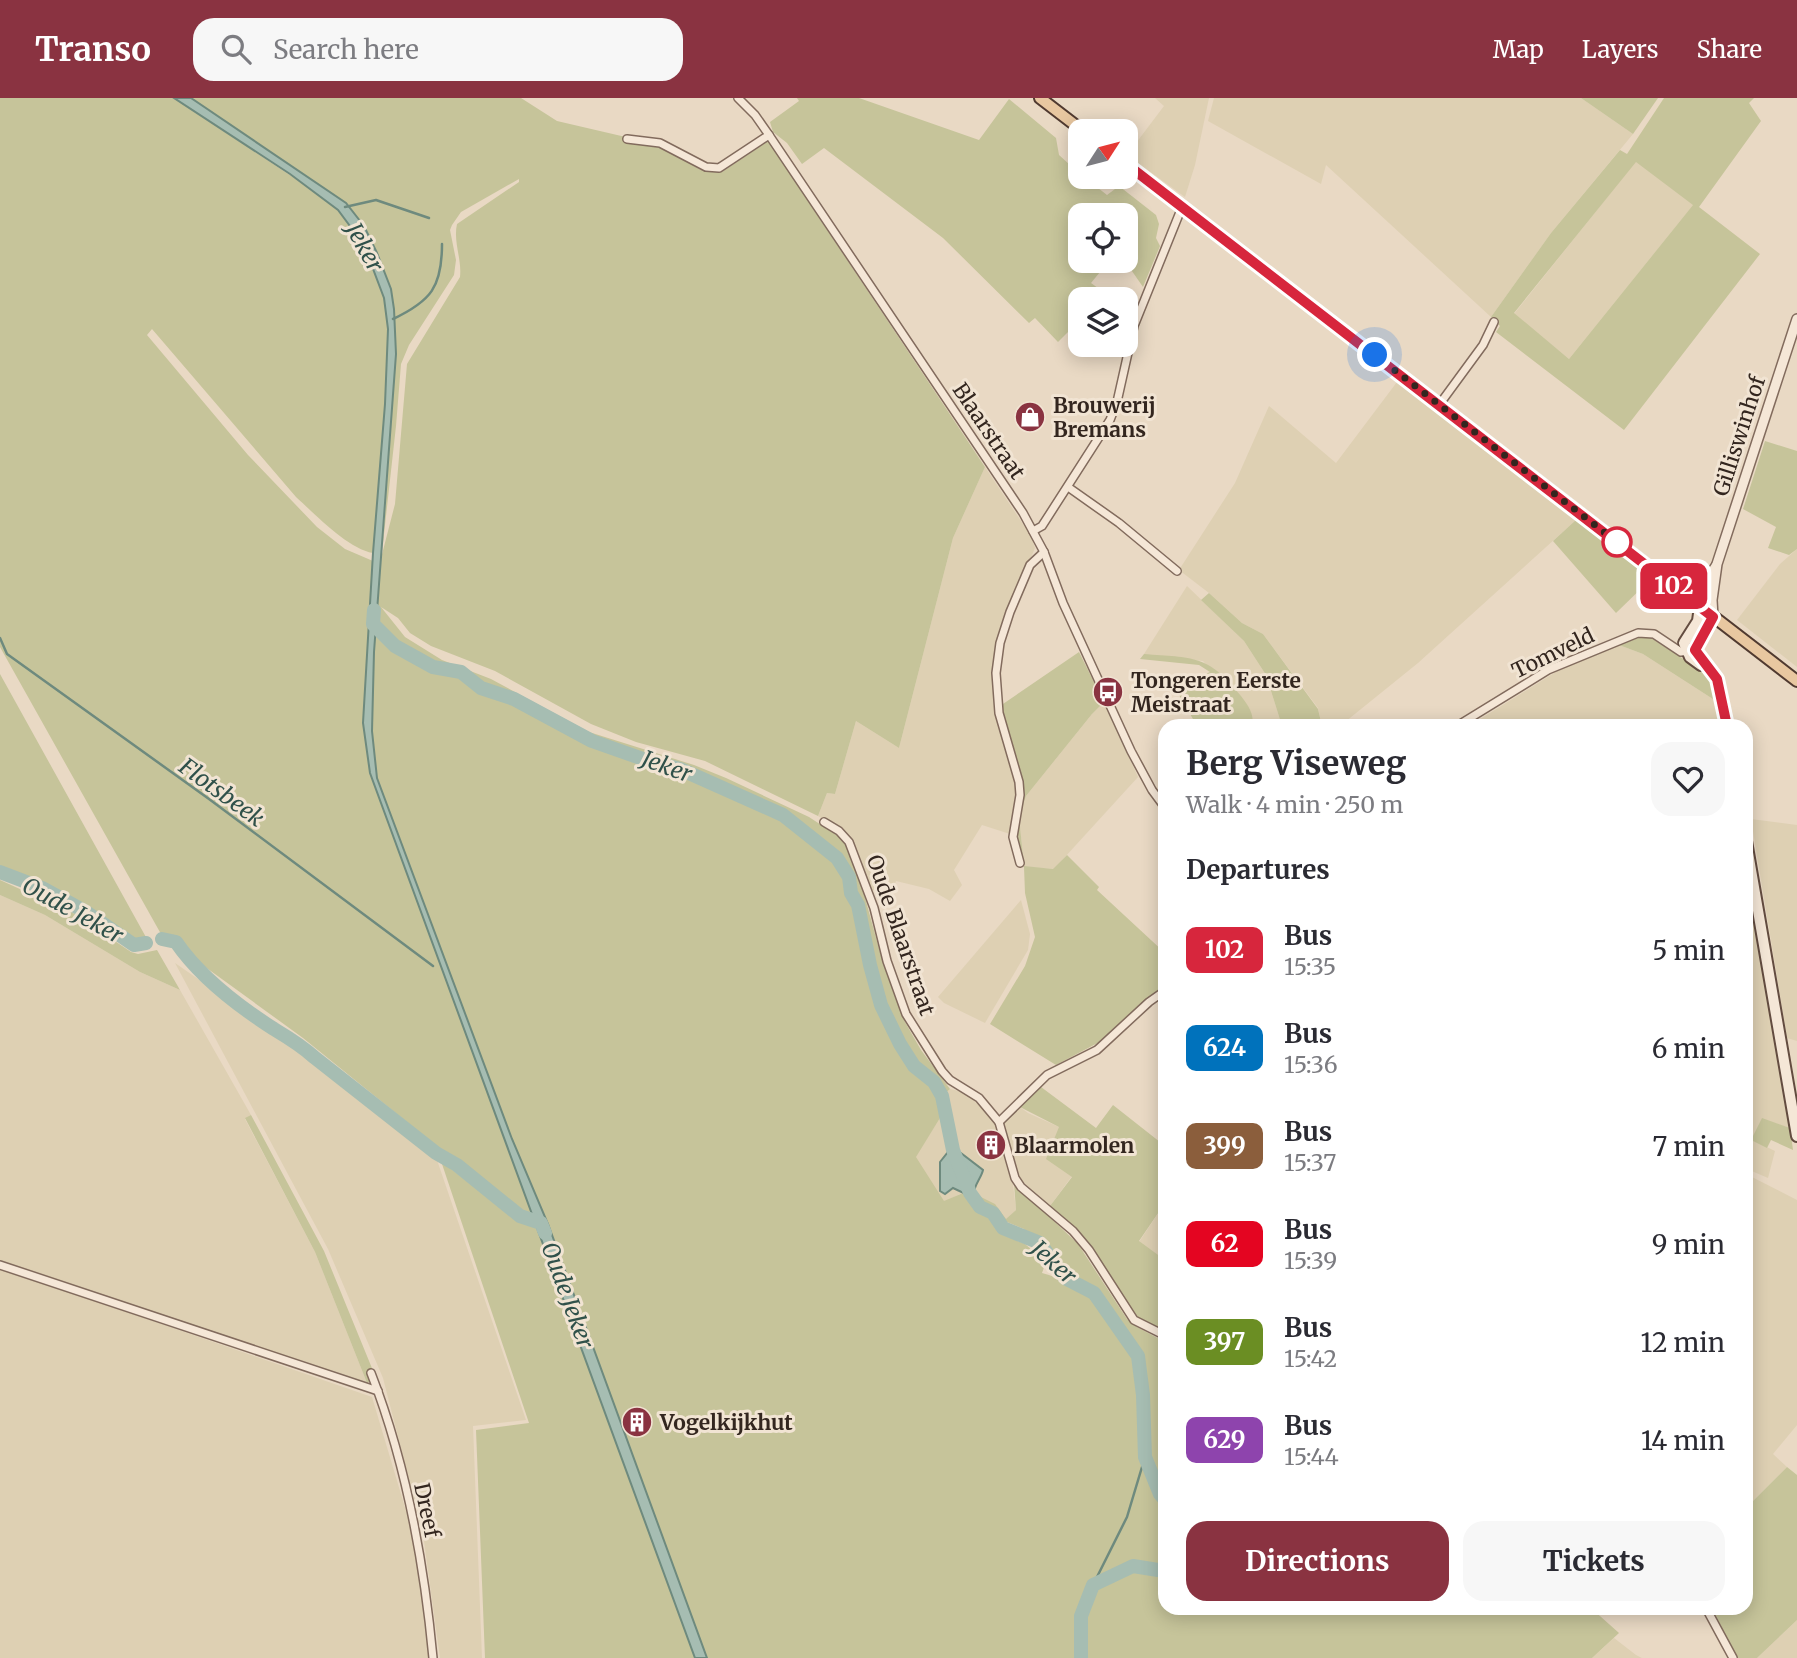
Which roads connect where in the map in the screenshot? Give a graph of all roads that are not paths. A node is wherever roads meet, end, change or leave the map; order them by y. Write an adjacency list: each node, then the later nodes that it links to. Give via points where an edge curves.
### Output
1 (738, 98): 4 (street, Blaarstraat)
2 (1040, 98): 3 (main road)
3 (1068, 119)
4 (769, 135): 5 (street, via 719,168 706,167 660,143); 12 (street, Blaarstraat)
5 (627, 139)
6 (1138, 173): 7 (main road)
7 (1182, 207): 10 (main road); 11 (street, via 1134,326 1110,420)
8 (1797, 319): 14 (street, Gilliswinhof)
9 (1494, 322): 10 (street, via 1483,345)
10 (1439, 405): 16 (main road)
11 (1068, 486): 12 (street, via 1042,526); 15 (street)
12 (1033, 531): 13 (street, Blaarstraat)
13 (1044, 552): 22 (street, Blaarstraat, via 1062,603); 24 (street, via 1030,565 1010,612 996,673 999,713 1020,782 1013,837)
14 (1717, 564): 16 (street, Gilliswinhof, via 1700,590); 17 (street, Gilliswinhof)
15 (1177, 571)
16 (1700, 606): 17 (main road); 18 (main road, Gilliswinhof)
17 (1713, 617): 18 (main road, Gilliswinhof); 19 (main road)
18 (1689, 648): 20 (street, Tomveld, via 1654,634 1638,633 1548,670); 21 (main road, via 1696,663 1707,668 1720,685)
19 (1797, 681)
20 (1468, 719)
21 (1726, 719)
22 (1158, 799)
23 (824, 822): 27 (street, Oude Blaarstraat, via 849,842 906,1014 942,1071 979,1098)
24 (1020, 863)
25 (1753, 881): 28 (main road)
26 (1158, 996): 27 (street, via 1097,1050 1047,1075)
27 (999, 1122): 30 (street, via 1021,1187 1073,1231 1134,1320)
28 (1797, 1136)
29 (0, 1265): 32 (street)
30 (1158, 1332)
31 (371, 1373): 32 (street, Dreef)
32 (378, 1391): 34 (street, Dreef, via 415,1532)
33 (1710, 1615): 35 (street)
34 (433, 1658)
35 (1732, 1658)

